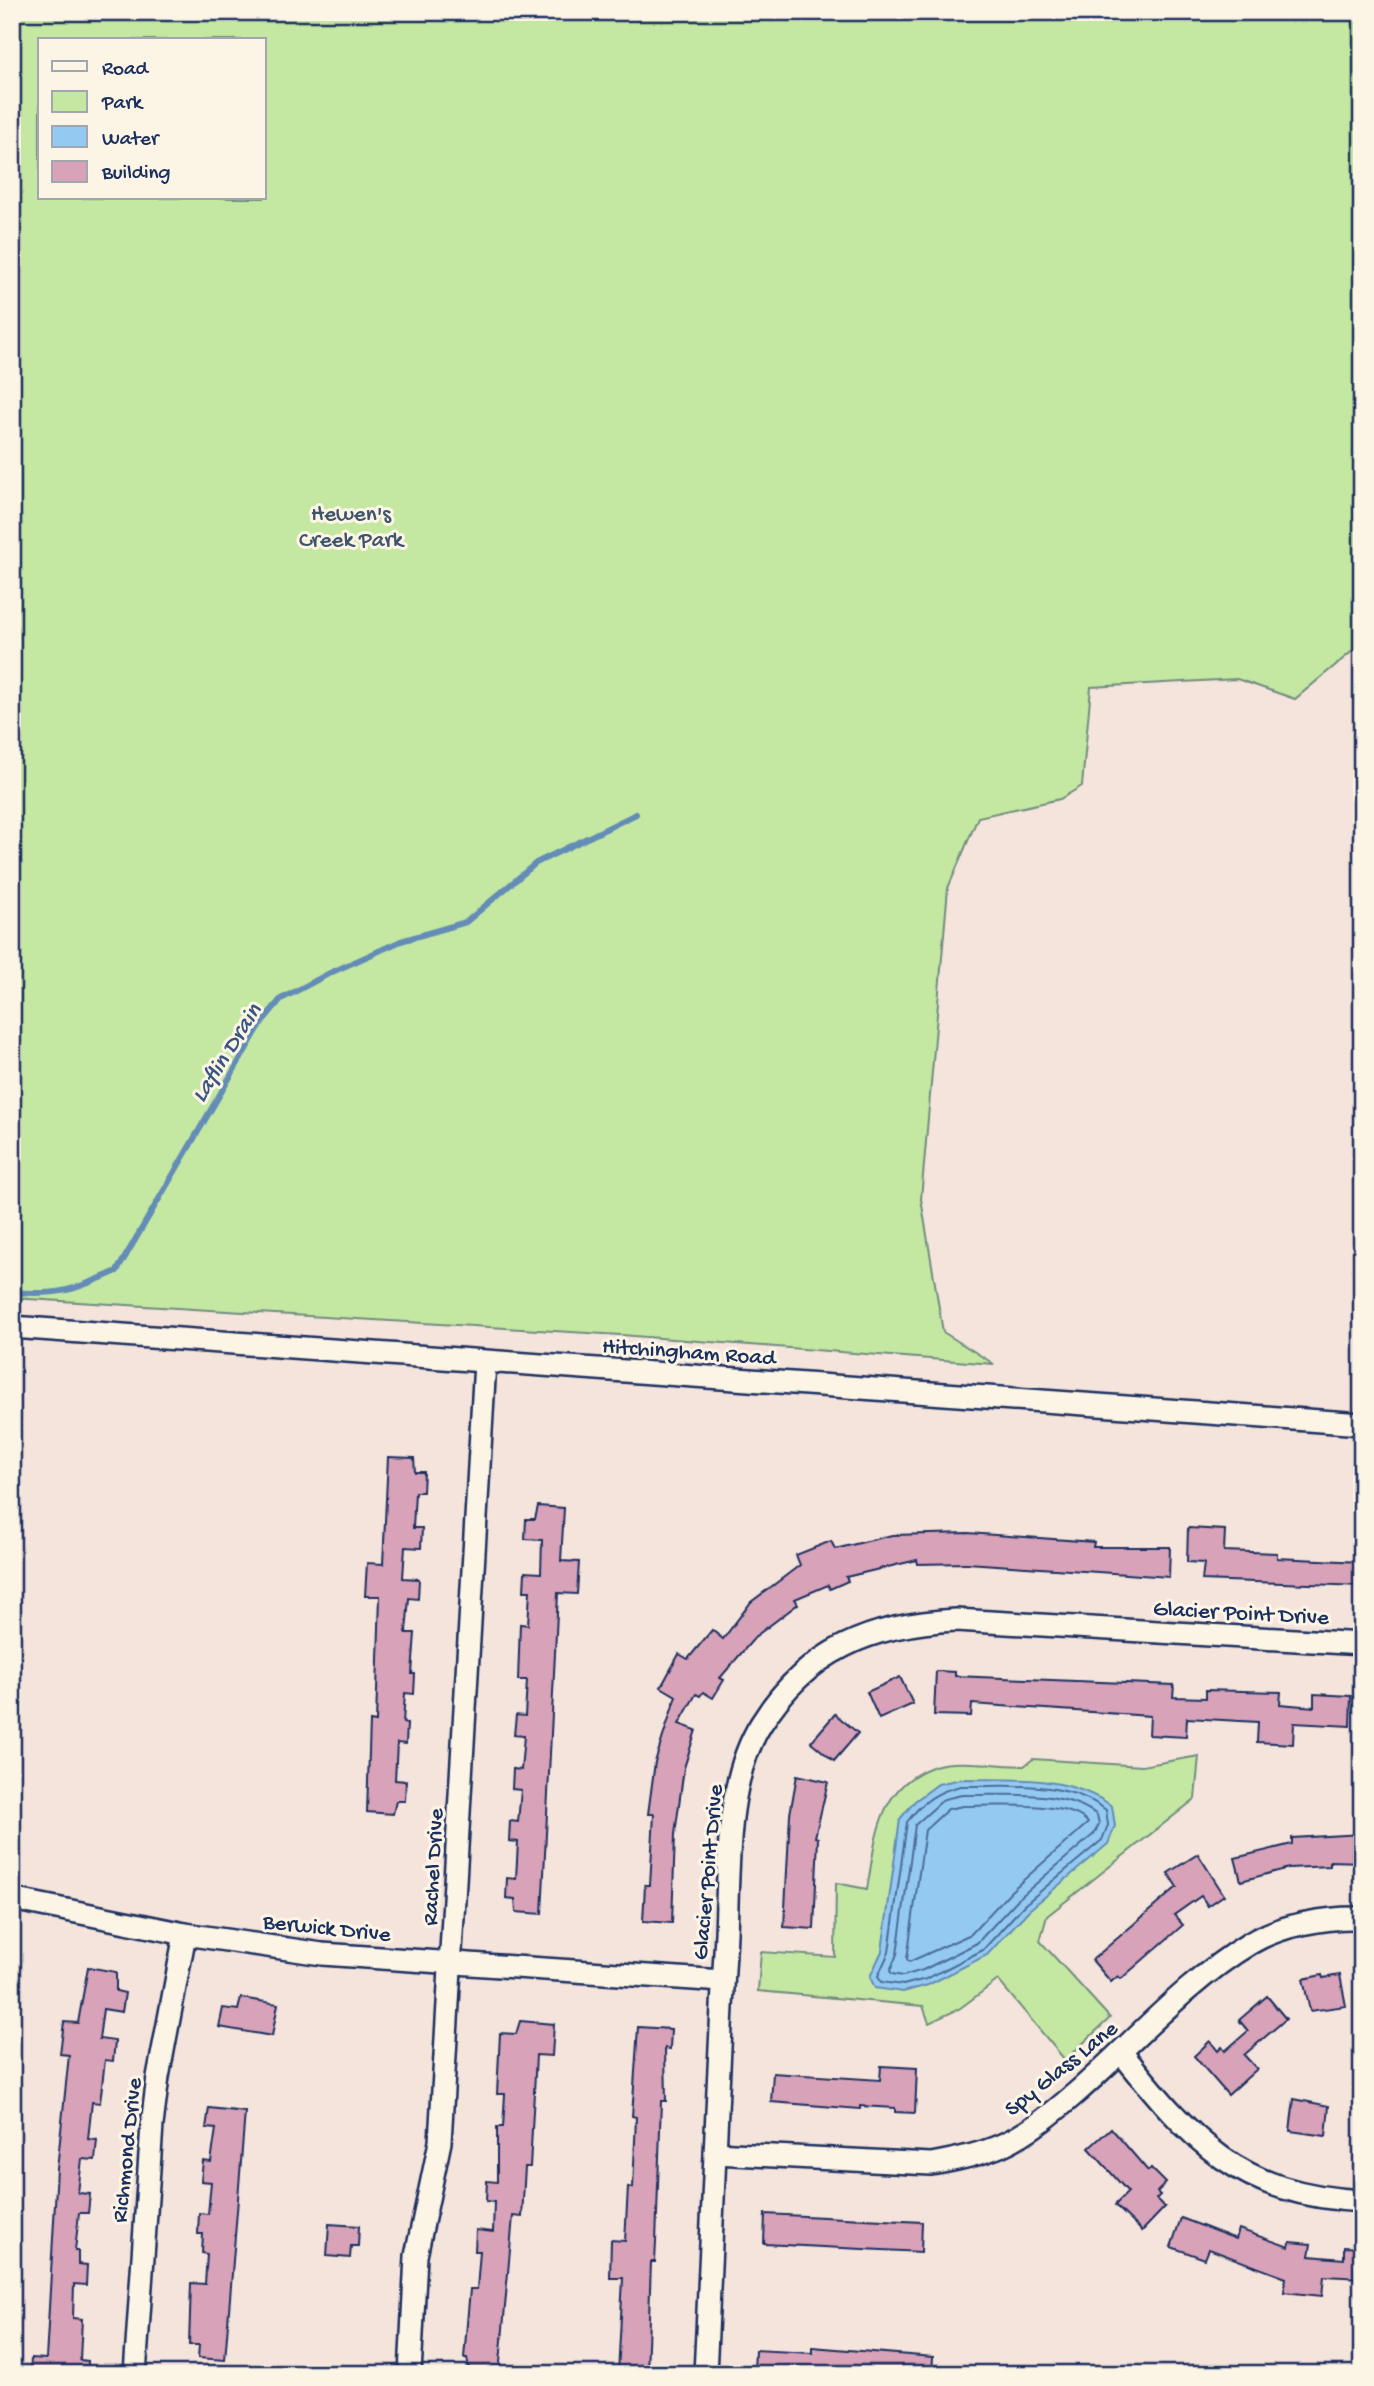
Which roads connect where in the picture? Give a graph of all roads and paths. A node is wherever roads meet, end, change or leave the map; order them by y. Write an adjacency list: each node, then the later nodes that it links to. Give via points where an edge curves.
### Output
1 (12, 1326): 2 (street, Hitchingham Road)
2 (485, 1362): 3 (street, Hitchingham Road); 8 (street, Rachel Drive)
3 (1362, 1424)
4 (1362, 1644): 9 (street, Glacier Point Drive, via 956,1620 915,1622 858,1638 803,1673 781,1695 746,1755 736,1790)
5 (12, 1899): 7 (street, Berwick Drive)
6 (1362, 1919): 10 (street, Spy Glass Lane, via 1306,1924 1249,1943 1186,1992)
7 (185, 1934): 8 (street, Berwick Drive, via 323,1954); 13 (street, Richmond Drive, via 152,2125)
8 (452, 1963): 9 (street, Berwick Drive); 14 (street, Rachel Drive, via 440,2142 416,2256)
9 (723, 1981): 11 (street, Glacier Point Drive)
10 (1121, 2052): 11 (street, Spy Glass Lane, via 1055,2112 1004,2144 960,2160 930,2164); 12 (street, via 1190,2134 1228,2164 1300,2193)
11 (715, 2153): 15 (street, Glacier Point Drive)
12 (1362, 2201)
13 (135, 2374)
14 (410, 2374)
15 (705, 2374)

